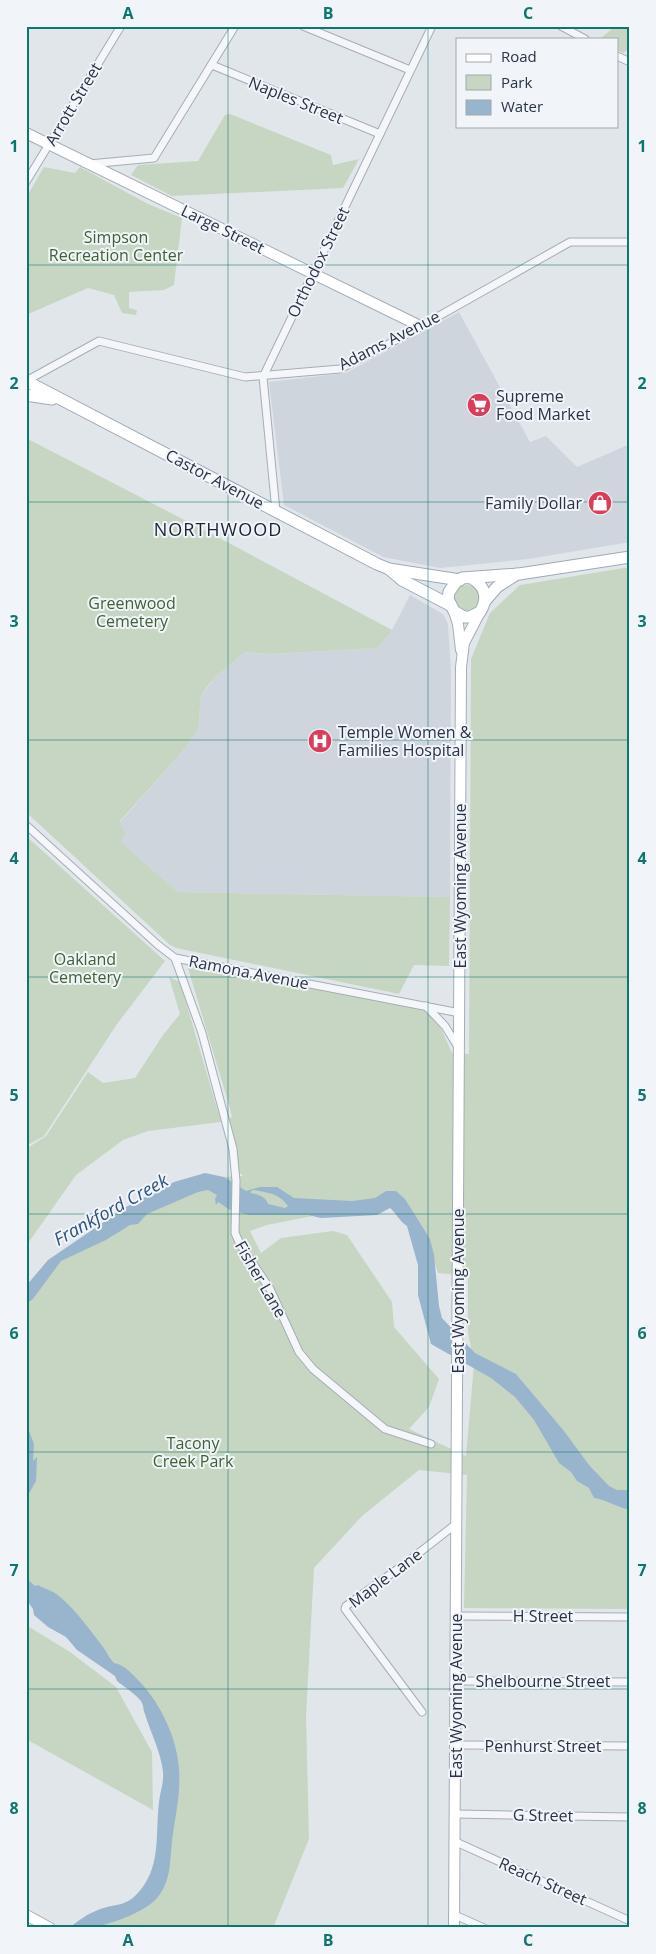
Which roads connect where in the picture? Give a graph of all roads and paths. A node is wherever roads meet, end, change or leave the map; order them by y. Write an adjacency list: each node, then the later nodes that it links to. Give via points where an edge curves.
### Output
1 (120, 26): 14 (street, Arrott Street)
2 (235, 26): 10 (street)
3 (304, 26): 11 (street)
4 (432, 26): 11 (street, Orthodox Street)
5 (561, 26): 6 (street)
6 (570, 28): 7 (street)
7 (584, 38)
8 (618, 56): 9 (street)
9 (630, 62)
10 (212, 65): 13 (street, Naples Street); 15 (street, via 154,158)
11 (410, 70): 13 (street, Orthodox Street)
12 (26, 133): 14 (street, Large Street)
13 (380, 134): 18 (street, Orthodox Street)
14 (49, 144): 15 (street, Large Street); 16 (street, Arrott Street)
15 (88, 164): 18 (street, Large Street)
16 (26, 182)
17 (630, 242): 19 (street, Adams Avenue, via 570,242)
18 (312, 272): 19 (street, Large Street); 20 (street, Orthodox Street)
19 (420, 326): 20 (street, Adams Avenue, via 340,369)
20 (263, 377): 21 (street, Adams Avenue, via 245,377 99,341); 24 (street)
21 (26, 381): 23 (main road, Castor Avenue)
22 (26, 395): 23 (main road, Castor Avenue)
23 (68, 403): 24 (main road, Castor Avenue)
24 (276, 511): 26 (main road, Castor Avenue)
25 (630, 557): 27 (main road)
26 (389, 569): 29 (main road, Castor Avenue); 31 (main road, Castor Avenue, via 402,580)
27 (519, 574): 28 (main road); 30 (main road, via 497,587)
28 (474, 578): 29 (main road); 30 (main road, via 483,588)
29 (460, 580): 31 (main road, via 449,592)
30 (485, 601): 32 (main road)
31 (452, 608): 32 (main road, via 464,617); 33 (street, East Wyoming Avenue)
32 (480, 612): 33 (street, East Wyoming Avenue)
33 (462, 654): 37 (street, East Wyoming Avenue)
34 (26, 825): 35 (street, Ramona Avenue)
35 (176, 958): 36 (street, Ramona Avenue); 39 (street, Fisher Lane, via 202,1033 233,1149 235,1233 240,1244 270,1289 299,1352 313,1369 385,1429)
36 (426, 1006): 37 (street, Ramona Avenue); 38 (street, via 445,1026)
37 (460, 1013): 38 (street, East Wyoming Avenue)
38 (459, 1049): 40 (street, East Wyoming Avenue)
39 (430, 1444)
40 (456, 1524): 41 (street, East Wyoming Avenue); 45 (street, Maple Lane, via 345,1609)
41 (456, 1616): 42 (street, H Street); 43 (street, East Wyoming Avenue)
42 (630, 1617)
43 (456, 1681): 44 (street, Shelbourne Street); 46 (street, East Wyoming Avenue)
44 (630, 1682)
45 (422, 1712)
46 (456, 1745): 47 (street, Penhurst Street); 48 (street, East Wyoming Avenue)
47 (630, 1746)
48 (456, 1814): 49 (street, G Street); 50 (street, East Wyoming Avenue)
49 (630, 1817)
50 (456, 1842): 52 (street, East Wyoming Avenue); 53 (street, Reach Street)
51 (26, 1915): 54 (street)
52 (455, 1915): 55 (street, East Wyoming Avenue); 56 (street)
53 (630, 1921)
54 (50, 1928)
55 (454, 1928)
56 (484, 1928)

